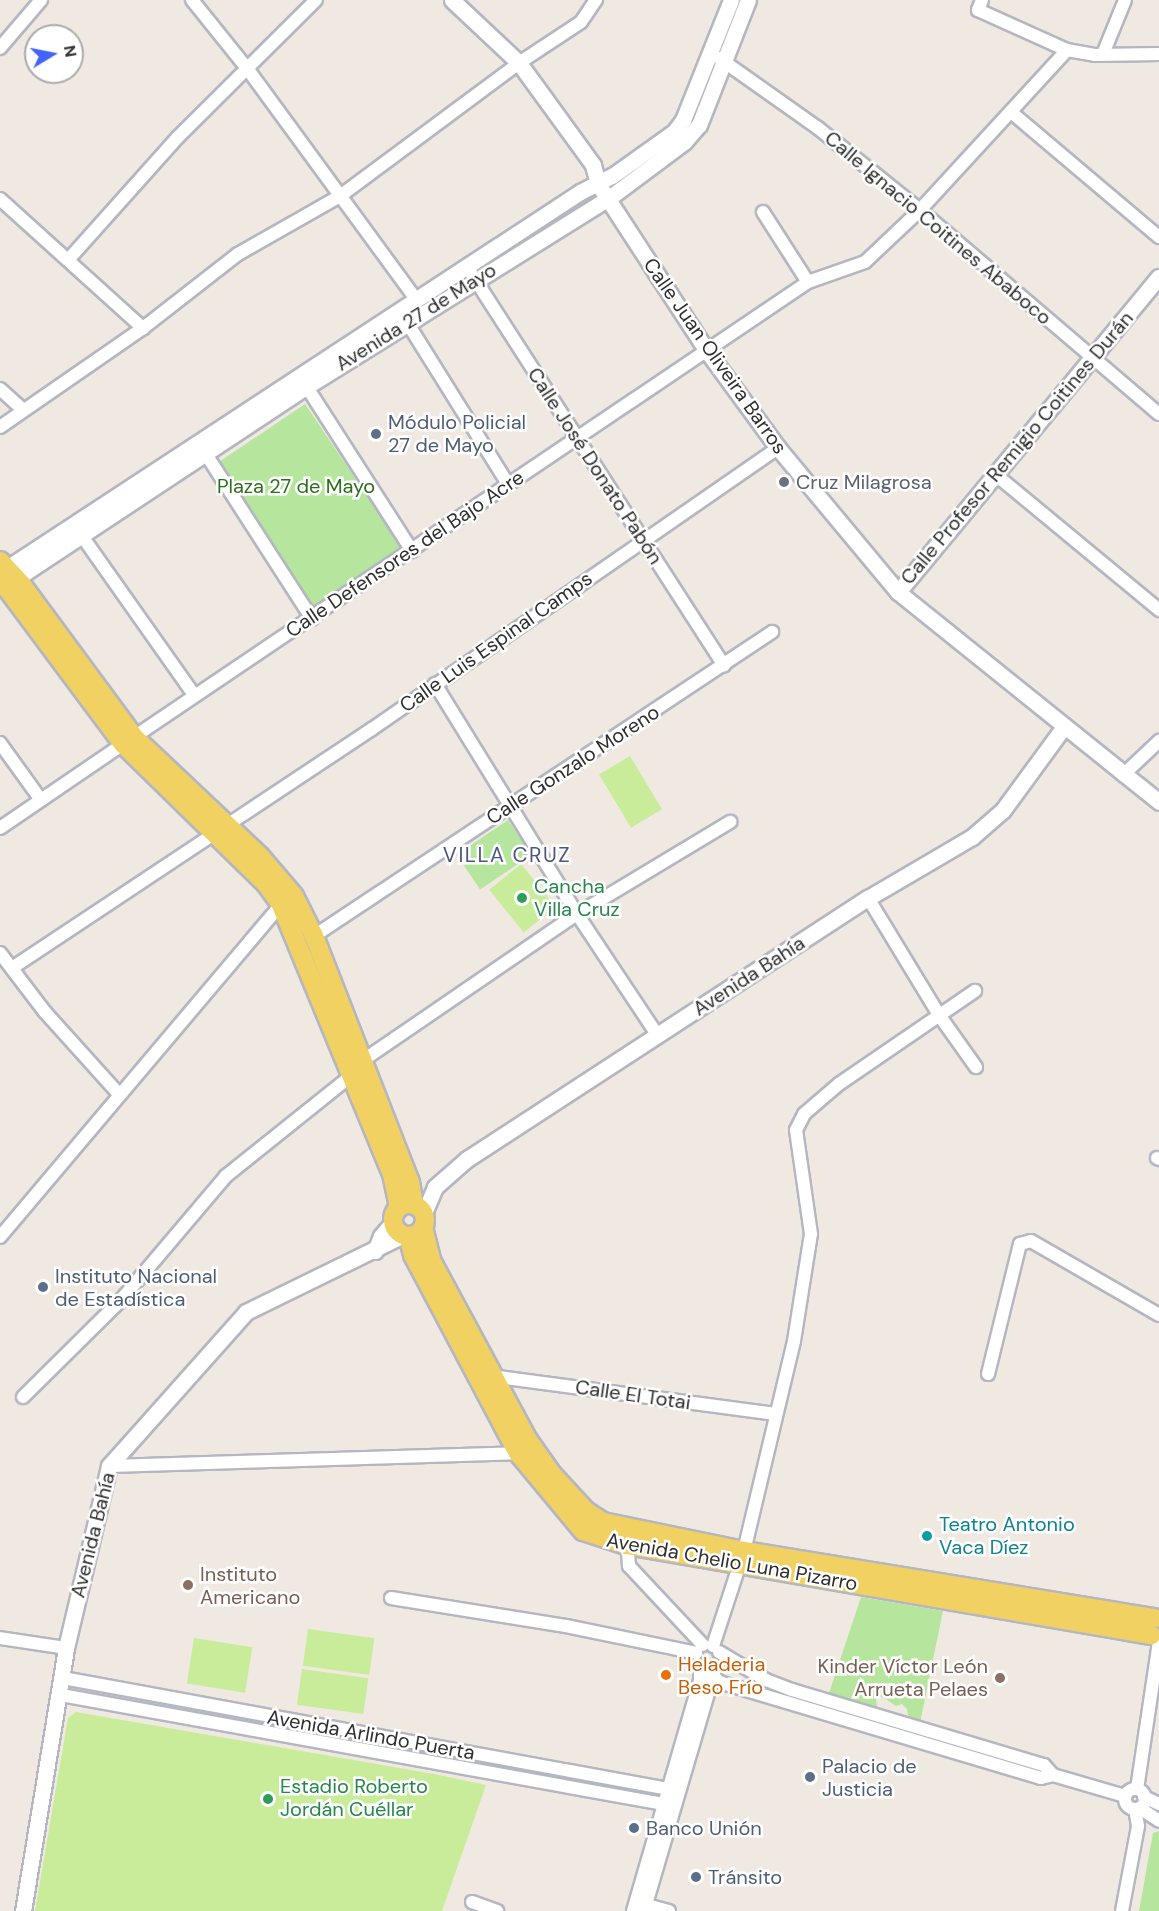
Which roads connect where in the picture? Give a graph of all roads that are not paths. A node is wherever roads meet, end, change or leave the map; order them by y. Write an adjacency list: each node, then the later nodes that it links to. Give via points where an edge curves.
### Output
1 (41, 0): 10 (street)
2 (192, 0): 17 (street)
3 (316, 0): 17 (street)
4 (452, 0): 16 (street, Calle Juan Oliveira Barros)
5 (596, 0): 16 (street, via 581,22)
6 (731, 0): 12 (street, Avenida 27 de Mayo)
7 (748, 0): 15 (street, Avenida 27 de Mayo)
8 (1125, 0): 13 (street)
9 (980, 5): 11 (street)
10 (0, 48)
11 (1067, 50): 13 (street); 18 (street, Calle Defensores del Bajo Acre)
12 (710, 52): 15 (street, Calle Ignacio Coitines Ababoco); 19 (street, Avenida 27 de Mayo, via 675,131)
13 (1103, 54): 14 (street)
14 (1159, 54)
15 (724, 62): 21 (street, Avenida 27 de Mayo, via 699,125 684,142); 23 (street, Calle Ignacio Coitines Ababoco, via 818,128)
16 (519, 63): 19 (street, Calle Juan Oliveira Barros, via 593,165); 20 (street)
17 (249, 71): 20 (street); 26 (street, via 178,137)
18 (1011, 112): 23 (street, Calle Defensores del Bajo Acre); 25 (street)
19 (598, 184): 21 (street, Calle Juan Oliveira Barros); 27 (street, Avenida 27 de Mayo)
20 (340, 196): 30 (street); 32 (street, via 238,254)
21 (609, 198): 27 (street, Avenida 27 de Mayo); 33 (street, Calle Juan Oliveira Barros)
22 (0, 199): 26 (street)
23 (920, 210): 29 (street, Calle Defensores del Bajo Acre, via 865,262); 34 (street, Calle Ignacio Coitines Ababoco)
24 (763, 212): 29 (street)
25 (1159, 237)
26 (68, 260): 32 (street)
27 (471, 273): 30 (street, Avenida 27 de Mayo); 31 (street, Avenida 27 de Mayo); 40 (street, Calle José Donato Pabón)
28 (1159, 277): 34 (street, Calle Profesor Remigio Coitines Durán)
29 (808, 282): 33 (street, Calle Defensores del Bajo Acre)
30 (416, 299): 31 (street, Avenida 27 de Mayo)
31 (403, 316): 35 (street, Avenida 27 de Mayo); 44 (street)
32 (143, 328): 37 (street)
33 (707, 351): 40 (street, Calle Defensores del Bajo Acre); 42 (street, Calle Juan Oliveira Barros)
34 (1092, 357): 38 (street, Calle Ignacio Coitines Ababoco); 43 (street, Calle Profesor Remigio Coitines Durán)
35 (302, 381): 41 (street, Avenida 27 de Mayo); 47 (street)
36 (0, 388): 37 (street)
37 (23, 410): 39 (street)
38 (1159, 414)
39 (0, 426)
40 (577, 436): 44 (street, Calle Defensores del Bajo Acre); 46 (street, Calle José Donato Pabón)
41 (202, 448): 45 (street, Avenida 27 de Mayo); 51 (street)
42 (778, 448): 46 (street, Calle Luis Espinal Camps); 49 (street, Calle Juan Oliveira Barros)
43 (996, 475): 49 (street, Calle Profesor Remigio Coitines Durán); 50 (street)
44 (508, 484): 47 (street, Calle Defensores del Bajo Acre)
45 (78, 531): 48 (street, Avenida 27 de Mayo); 55 (street)
46 (643, 540): 53 (street, Calle José Donato Pabón); 54 (street, Calle Luis Espinal Camps)
47 (412, 551): 51 (street, Calle Defensores del Bajo Acre)
48 (6, 572): 57 (main road)
49 (898, 592): 56 (street, Calle Juan Oliveira Barros)
50 (1159, 610)
51 (312, 619): 55 (street, Calle Defensores del Bajo Acre)
52 (772, 632): 53 (street, Calle Gonzalo Moreno)
53 (724, 665): 63 (street, Calle Gonzalo Moreno)
54 (435, 684): 63 (street); 66 (street, Calle Luis Espinal Camps)
55 (194, 695): 57 (street, Calle Defensores del Bajo Acre)
56 (1063, 728): 60 (street, Calle Juan Oliveira Barros); 67 (street, Avenida Bahía, via 1003,810 972,837)
57 (128, 740): 61 (street, Calle Defensores del Bajo Acre); 66 (main road)
58 (1159, 741): 60 (street)
59 (0, 743): 61 (street)
60 (1123, 775): 62 (street, Calle Juan Oliveira Barros)
61 (41, 800): 65 (street, Calle Defensores del Bajo Acre)
62 (1159, 802)
63 (510, 807): 69 (street); 70 (street, Calle Gonzalo Moreno)
64 (730, 822): 69 (street)
65 (0, 828)
66 (218, 829): 68 (main road); 70 (main road, via 282,878); 72 (street, Calle Luis Espinal Camps)
67 (868, 898): 74 (street); 75 (street, Avenida Bahía)
68 (281, 905): 77 (main road); 78 (street)
69 (577, 914): 75 (street); 77 (street)
70 (314, 936): 77 (main road)
71 (0, 952): 72 (street)
72 (12, 968): 78 (street)
73 (975, 992): 74 (street)
74 (939, 1015): 76 (street); 85 (street, via 839,1084 804,1114 796,1130 811,1234 794,1341)
75 (658, 1036): 79 (street, Avenida Bahía, via 448,1172)
76 (976, 1067)
77 (357, 1068): 79 (main road); 84 (street, via 226,1176 120,1301)
78 (118, 1093): 80 (street)
79 (409, 1220): 83 (main road, Avenida Chelio Luna Pizarro); 86 (main road, Avenida Chelio Luna Pizarro, via 413,1255); 87 (street, Avenida Bahía, via 381,1236 375,1251 246,1312)
80 (2, 1228)
81 (1159, 1316): 82 (street, via 1031,1241 1020,1244)
82 (988, 1374)
83 (491, 1376): 85 (street, Calle El Totai); 88 (main road, Avenida Chelio Luna Pizarro, via 552,1474 586,1511)
84 (23, 1397)
85 (775, 1414): 89 (street)
86 (518, 1453): 87 (street); 88 (main road, Avenida Chelio Luna Pizarro, via 583,1531)
87 (109, 1466): 93 (street, Avenida Bahía)
88 (628, 1537): 89 (main road, Avenida Chelio Luna Pizarro); 94 (street, via 629,1566)
89 (742, 1558): 91 (main road, Avenida Chelio Luna Pizarro); 94 (street)
90 (390, 1598): 94 (street)
91 (1156, 1630): 102 (street)
92 (0, 1638): 93 (street)
93 (66, 1648): 96 (street, Avenida Bahía)
94 (708, 1649): 95 (street); 95 (street); 100 (street, via 792,1690 1044,1765)
95 (709, 1670): 97 (street); 99 (street); 101 (street, via 700,1680)
96 (63, 1677): 98 (street, Avenida Bahía); 101 (street, Avenida Arlindo Puerta)
97 (730, 1686): 99 (street, via 710,1692); 100 (street, via 1041,1778)
98 (62, 1695): 104 (street, Avenida Arlindo Puerta); 108 (street, Avenida Bahía)
99 (706, 1702): 101 (street)
100 (1053, 1775): 102 (street)
101 (674, 1790): 104 (street)
102 (1139, 1801): 103 (street); 105 (street); 111 (street)
103 (1159, 1804)
104 (669, 1805): 107 (street)
105 (1159, 1821)
106 (472, 1902): 109 (street)
107 (639, 1907): 110 (street)
108 (23, 1911)
109 (497, 1911)
110 (669, 1911)
111 (1122, 1911)

